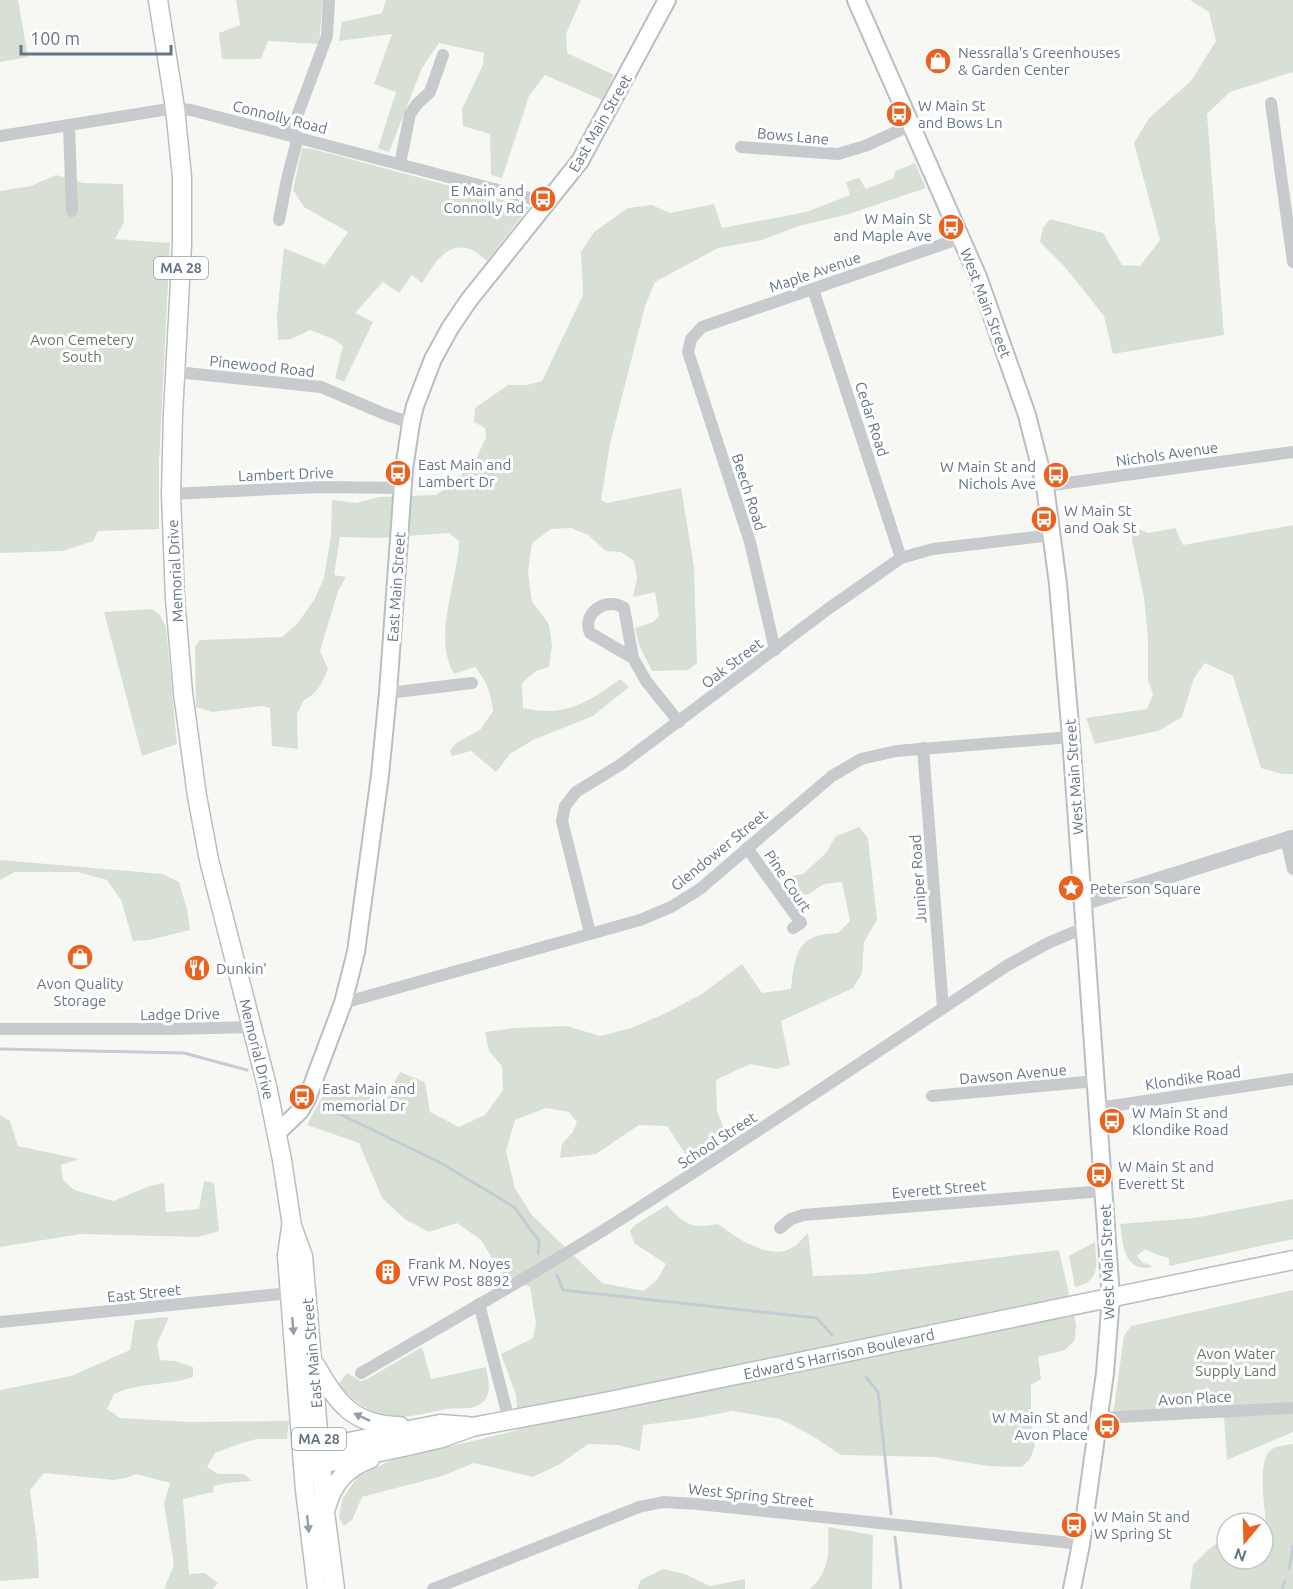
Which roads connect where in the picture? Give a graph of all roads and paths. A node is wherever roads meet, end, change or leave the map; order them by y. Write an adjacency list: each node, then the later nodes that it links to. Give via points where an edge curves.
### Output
1 (159, 0): 7 (main road, Memorial Drive / MA 28)
2 (329, 0): 11 (street, via 327,36)
3 (667, 0): 14 (main road, East Main Street, via 591,143)
4 (856, 0): 9 (main road, West Main Street)
5 (443, 55): 13 (street, via 430,92 410,114)
6 (1271, 103): 18 (street)
7 (176, 108): 8 (street, Connolly Road); 11 (street, Connolly Road); 21 (main road, Memorial Drive / MA 28, via 183,213)
8 (69, 125): 10 (street, Connolly Road); 15 (street)
9 (909, 126): 12 (street, Bows Lane, via 838,154); 17 (main road, West Main Street)
10 (0, 136)
11 (294, 136): 13 (street, Connolly Road); 16 (street)
12 (741, 147)
13 (400, 164): 14 (street, Connolly Road)
14 (548, 203): 22 (main road, East Main Street, via 450,328 430,366)
15 (72, 211)
16 (279, 220)
17 (961, 238): 19 (street, Maple Avenue); 24 (main road, West Main Street, via 1012,371)
18 (1293, 262)
19 (813, 289): 20 (street, Maple Avenue, via 702,327); 28 (street, Cedar Road)
20 (688, 346): 29 (street, Beech Road, via 750,542)
21 (176, 372): 22 (street, Pinewood Road, via 321,387); 26 (main road, Memorial Drive / MA 28)
22 (411, 423): 25 (main road, East Main Street)
23 (1293, 452): 24 (street, Nichols Avenue)
24 (1045, 486): 27 (main road, West Main Street)
25 (402, 488): 26 (street, Lambert Drive, via 318,487); 32 (main road, East Main Street)
26 (171, 494): 45 (main road, Memorial Drive / MA 28, via 180,655 197,796 219,902)
27 (1052, 535): 28 (street, Oak Street, via 933,549); 34 (main road, West Main Street)
28 (902, 558): 29 (street, Oak Street)
29 (775, 650): 33 (street, Oak Street)
30 (633, 658): 30 (street, via 624,608 610,603 595,610 588,626 590,633); 33 (street)
31 (472, 683): 32 (street)
32 (388, 693): 43 (main road, East Main Street, via 356,952)
33 (679, 722): 42 (street, Oak Street, via 576,792 565,806 563,833)
34 (1071, 737): 35 (street, Glendower Street); 39 (main road, West Main Street)
35 (923, 748): 37 (street, Glendower Street, via 878,754 846,766); 44 (street, Juniper Road)
36 (1290, 838): 38 (street); 39 (street)
37 (747, 848): 41 (street, Pine Court, via 801,923); 42 (street, Glendower Street, via 672,908)
38 (1293, 869)
39 (1084, 903): 40 (main road, West Main Street)
40 (1086, 927): 44 (street, School Street, via 1026,954); 48 (main road, West Main Street)
41 (793, 928)
42 (590, 933): 43 (street, Glendower Street)
43 (343, 1003): 51 (main road, East Main Street, via 300,1111)
44 (943, 1008): 58 (street, School Street, via 725,1153)
45 (252, 1027): 46 (street, Ladge Drive); 51 (main road, Memorial Drive / MA 28)
46 (0, 1029)
47 (1293, 1079): 50 (street, Klondike Road)
48 (1096, 1081): 49 (street, Dawson Avenue); 50 (main road, West Main Street)
49 (932, 1096)
50 (1098, 1108): 52 (main road, West Main Street)
51 (277, 1133): 53 (main road, East Main Street / MA 28)
52 (1104, 1191): 54 (street, Everett Street, via 803,1215); 57 (main road, West Main Street)
53 (292, 1226): 56 (main road, East Main Street / MA 28, via 287,1256); 60 (main road, East Main Street / MA 28, via 303,1256)
54 (780, 1228)
55 (1293, 1260): 57 (main road, Edward S Harrison Boulevard)
56 (290, 1293): 59 (street, East Street); 68 (main road, East Main Street / MA 28, one-way to 68)
57 (1111, 1297): 63 (main road, West Main Street); 64 (main road, Edward S Harrison Boulevard)
58 (479, 1304): 61 (street, School Street); 64 (street)
59 (0, 1322)
60 (313, 1361): 65 (main road, one-way to 60, via 391,1426 364,1420 336,1399); 68 (main road, East Main Street / MA 28)
61 (361, 1373)
62 (1293, 1408): 63 (street, Avon Place)
63 (1098, 1418): 70 (main road, West Main Street)
64 (509, 1420): 66 (main road, Edward S Harrison Boulevard)
65 (440, 1424): 66 (main road, Edward S Harrison Boulevard); 68 (main road, Edward S Harrison Boulevard)
66 (472, 1427): 67 (main road, Edward S Harrison Boulevard)
67 (399, 1448): 68 (main road, Edward S Harrison Boulevard); 69 (main road, via 364,1461 342,1476 332,1490)
68 (312, 1457): 69 (main road, East Main Street / MA 28); 71 (main road, East Main Street / MA 28, one-way to 71, via 308,1532)
69 (325, 1512): 72 (main road, East Main Street / MA 28)
70 (1081, 1544): 73 (street, West Spring Street, via 663,1502 618,1514); 74 (main road, West Main Street)
71 (317, 1589)
72 (335, 1589)
73 (433, 1589)
74 (1072, 1589)

